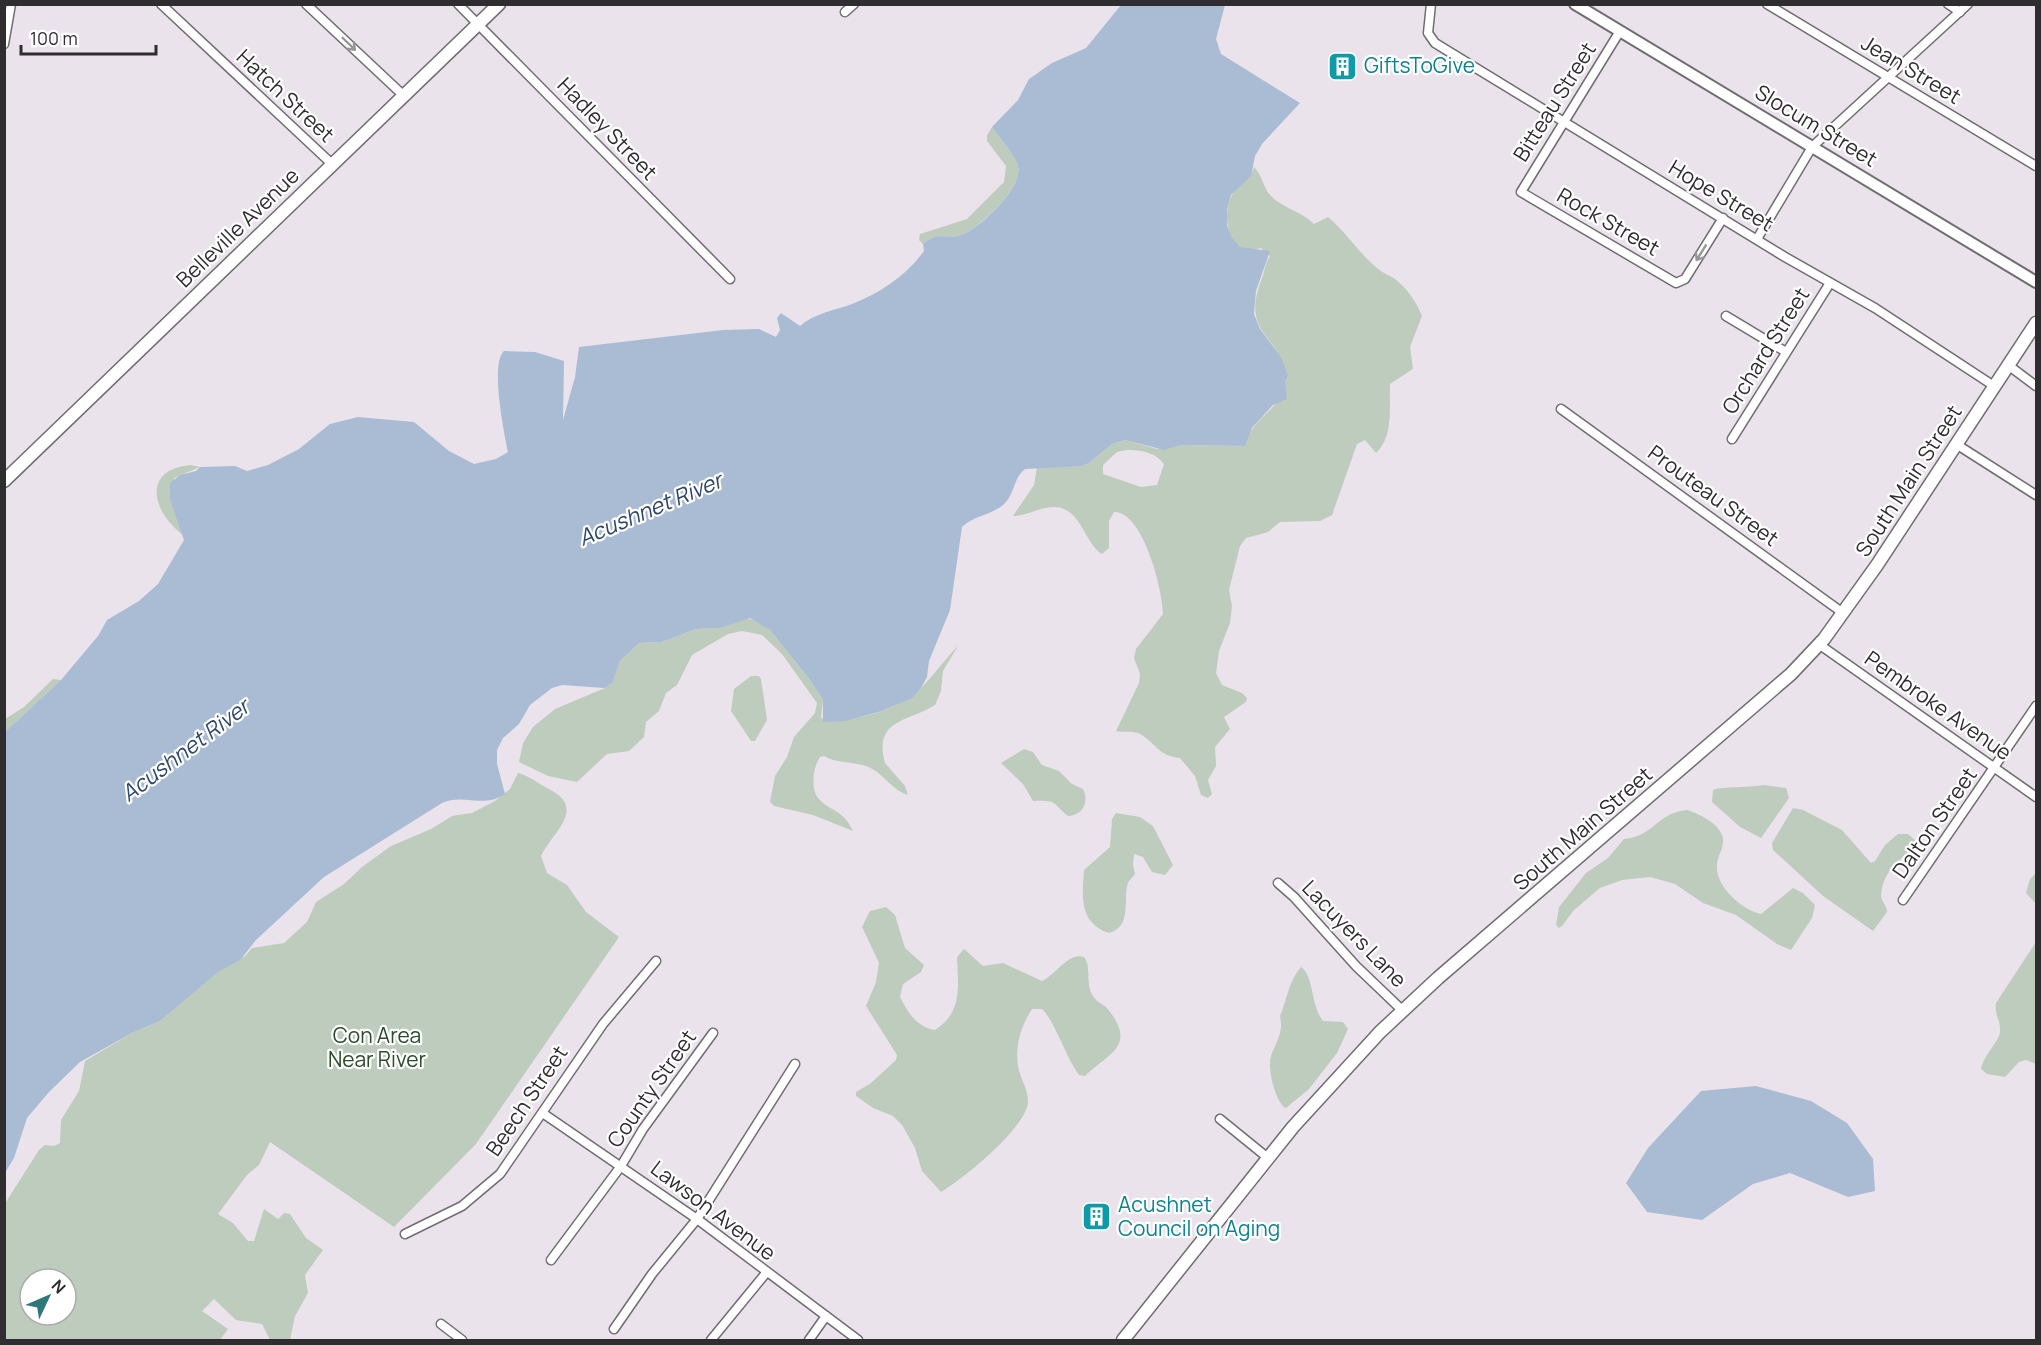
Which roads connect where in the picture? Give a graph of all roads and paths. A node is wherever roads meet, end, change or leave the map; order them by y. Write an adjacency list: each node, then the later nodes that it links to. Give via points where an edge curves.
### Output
1 (11, 4): 16 (street)
2 (161, 4): 21 (street, Hatch Street)
3 (306, 4): 18 (street, one-way to 18)
4 (458, 4): 14 (street, Hadley Street)
5 (499, 4): 14 (main road, Belleville Avenue)
6 (854, 4): 12 (street)
7 (1431, 4): 19 (street, Hope Street, via 1429,37)
8 (1575, 4): 15 (street, Slocum Street)
9 (1767, 4): 17 (street, Jean Street)
10 (1948, 4): 13 (street)
11 (1968, 4): 13 (street)
12 (844, 12)
13 (1960, 12): 17 (street)
14 (479, 23): 18 (main road, Belleville Avenue); 26 (street, Hadley Street)
15 (1620, 32): 19 (street, Bitteau Street); 20 (street, Slocum Street)
16 (4, 44)
17 (1887, 77): 20 (street); 22 (street, Jean Street)
18 (404, 96): 21 (main road, Belleville Avenue)
19 (1563, 121): 23 (street, Bitteau Street); 24 (street, Hope Street)
20 (1812, 147): 25 (street); 27 (street, Slocum Street)
21 (332, 164): 38 (main road, Belleville Avenue)
22 (2037, 166)
23 (1521, 192): 24 (street, Rock Street, one-way to 23, via 1685,279 1676,283)
24 (1723, 218): 25 (street, Hope Street)
25 (1757, 239): 28 (street, Hope Street)
26 (730, 279)
27 (2037, 282)
28 (1830, 283): 31 (street, Orchard Street); 33 (street, Hope Street, via 1934,344)
29 (1726, 316): 31 (street)
30 (2037, 323): 32 (main road, South Main Street)
31 (1786, 352): 36 (street, Orchard Street)
32 (2008, 365): 33 (main road, South Main Street); 34 (street)
33 (1994, 386): 37 (main road, South Main Street)
34 (2037, 386)
35 (1561, 409): 40 (street, Prouteau Street)
36 (1732, 439)
37 (1956, 444): 39 (street); 40 (main road, South Main Street)
38 (4, 481)
39 (2037, 495)
40 (1843, 613): 41 (main road, South Main Street)
41 (1820, 645): 43 (street, Pembroke Avenue); 48 (main road, South Main Street)
42 (2037, 706): 43 (street, Dalton Street)
43 (1995, 768): 44 (street, Pembroke Avenue); 46 (street, Dalton Street)
44 (2037, 797)
45 (1278, 883): 48 (street, Lacuyers Lane)
46 (1903, 900)
47 (656, 961): 51 (street, Beech Street, via 563,1078)
48 (1402, 1010): 53 (main road, South Main Street)
49 (713, 1033): 54 (street, County Street)
50 (795, 1064): 55 (street)
51 (544, 1114): 54 (street, Lawson Avenue); 56 (street, Beech Street, via 500,1174 462,1206)
52 (1220, 1119): 53 (street)
53 (1268, 1158): 66 (main road, South Main Street)
54 (621, 1166): 55 (street, Lawson Avenue); 57 (street, County Street)
55 (697, 1219): 58 (street, Lawson Avenue); 61 (street)
56 (405, 1234)
57 (551, 1260)
58 (766, 1273): 59 (street, Lawson Avenue); 63 (street)
59 (826, 1316): 64 (street); 65 (street, Lawson Avenue)
60 (441, 1324): 62 (street)
61 (614, 1329)
62 (462, 1341)
63 (711, 1341)
64 (809, 1341)
65 (858, 1341)
66 (1123, 1341)

